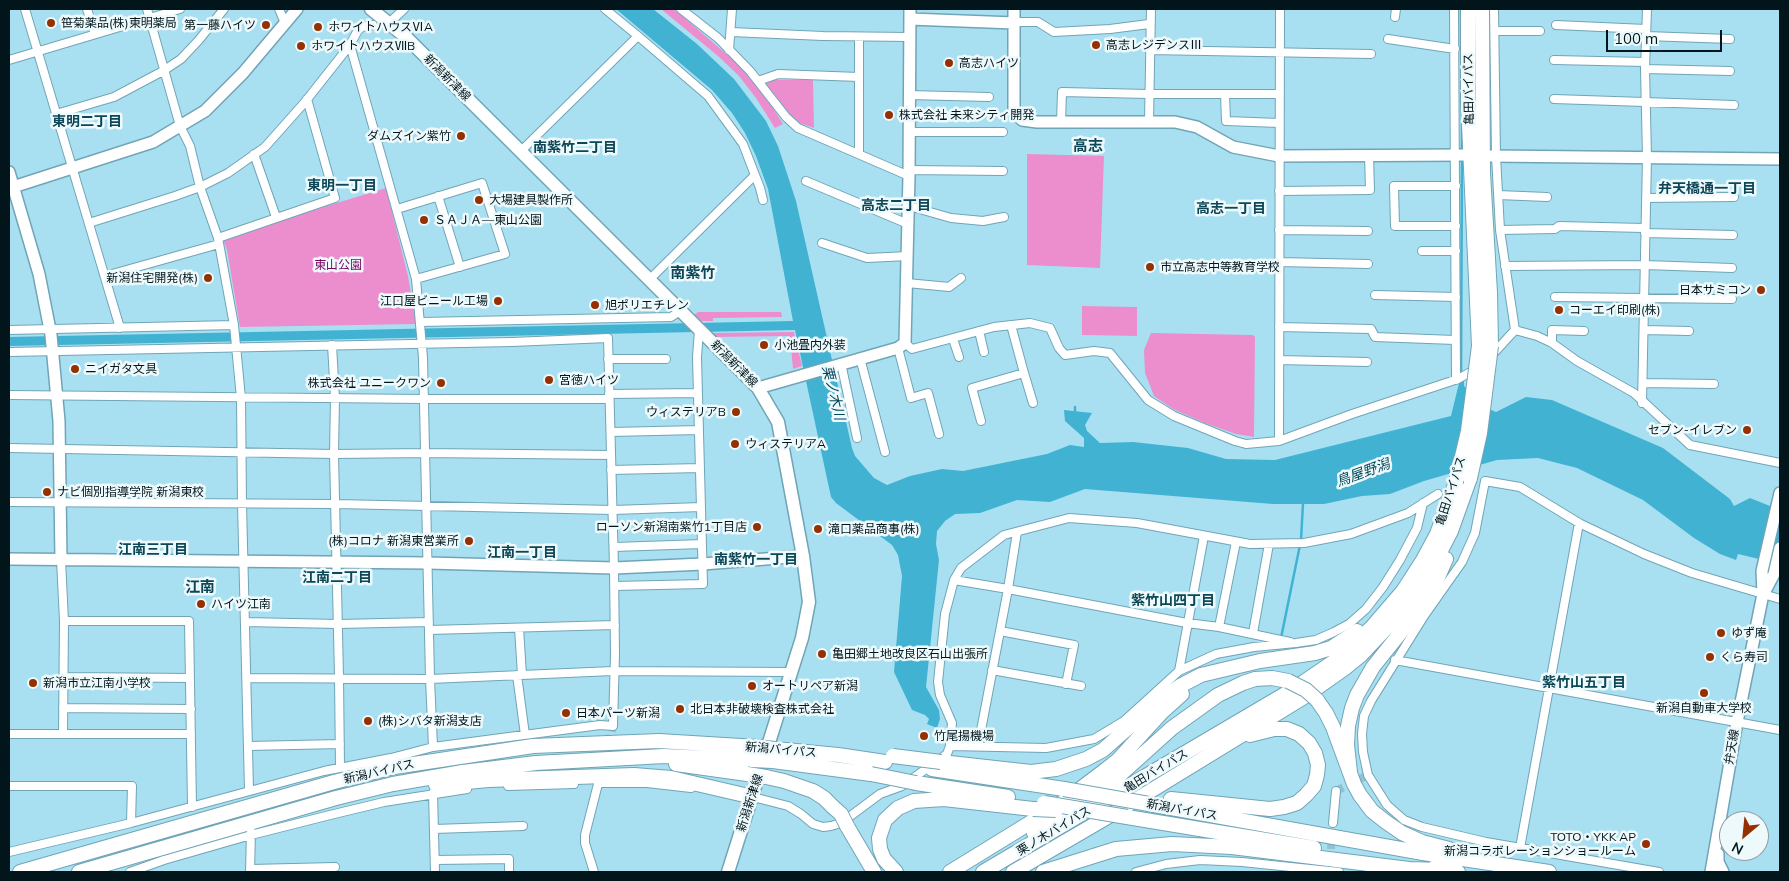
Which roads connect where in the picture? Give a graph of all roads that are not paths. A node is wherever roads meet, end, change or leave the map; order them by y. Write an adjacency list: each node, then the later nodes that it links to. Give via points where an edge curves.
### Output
1 (25, 9): 46 (street)
2 (87, 9): 35 (street)
3 (147, 9): 24 (street)
4 (180, 9): 24 (street)
5 (224, 9): 51 (street, via 181,59)
6 (280, 9): 27 (street)
7 (297, 9): 27 (street)
8 (371, 9): 25 (main road, 新潟新津線)
9 (404, 9): 25 (street)
10 (604, 9): 36 (street)
11 (681, 9): 43 (street)
12 (732, 9): 33 (street)
13 (1014, 9): 26 (street)
14 (1151, 9): 28 (street)
15 (1280, 9): 45 (street)
16 (1396, 9): 23 (street)
17 (1454, 9): 42 (street)
18 (1468, 9): 149 (highway, 亀田バイパス, via 1468,102)
19 (1482, 9): 149 (highway, 亀田バイパス, via 1482,173 1490,293)
20 (1494, 9): 31 (street)
21 (1647, 9): 34 (street)
22 (910, 14): 26 (street); 38 (street)
23 (1395, 17)
24 (150, 18): 35 (street); 51 (street)
25 (389, 23): 71 (main road, 新潟新津線, via 408,38)
26 (1014, 23): 28 (street, via 1038,22 1054,32); 65 (street, via 1014,110 1022,120)
27 (285, 24): 68 (street, via 223,94 205,111)
28 (1149, 24): 44 (street)
29 (373, 25): 41 (street, via 358,30)
30 (1556, 25): 34 (street)
31 (1495, 31): 32 (street); 77 (street)
32 (1540, 31)
33 (731, 32): 37 (street); 43 (street)
34 (1646, 32): 40 (street); 50 (street)
35 (95, 34): 46 (street)
36 (638, 36): 71 (street); 84 (street, via 708,96 743,144)
37 (859, 37): 38 (street); 53 (street)
38 (909, 37): 58 (street)
39 (1388, 39): 42 (street)
40 (1730, 39)
41 (350, 45): 60 (street); 97 (street)
42 (1455, 49): 75 (street)
43 (729, 50): 54 (street)
44 (1150, 50): 45 (street); 55 (street)
45 (1280, 51): 47 (street); 57 (street)
46 (37, 52): 48 (street); 64 (street)
47 (1371, 54)
48 (9, 60)
49 (1554, 60): 50 (street)
50 (1645, 66): 52 (street); 62 (street)
51 (163, 71): 64 (street, via 114,97); 68 (street)
52 (1730, 71)
53 (859, 78): 54 (street, via 778,74); 73 (street)
54 (758, 81): 73 (street, via 798,128)
55 (1148, 94): 56 (street); 65 (street, via 1062,92); 66 (street)
56 (1225, 94): 57 (street); 67 (street, via 1226,121)
57 (1280, 94): 67 (street)
58 (909, 95): 59 (street); 69 (street)
59 (989, 97)
60 (307, 99): 72 (street, via 265,147); 98 (street, via 335,198)
61 (1554, 100): 62 (street)
62 (1646, 103): 63 (street); 78 (street)
63 (1734, 105)
64 (56, 114): 80 (street)
65 (1061, 122): 66 (street)
66 (1149, 122): 76 (street, via 1175,122 1197,127 1233,147)
67 (1280, 123): 76 (street)
68 (180, 126): 80 (street, via 153,142); 88 (street, via 190,146)
69 (909, 132): 70 (street); 83 (street)
70 (1003, 132)
71 (521, 152): 122 (main road, 新潟新津線)
72 (254, 154): 88 (street, via 228,173); 98 (street)
73 (859, 154): 83 (street)
74 (1369, 155): 75 (street); 76 (street); 89 (street, via 1370,190)
75 (1460, 155): 86 (street)
76 (1279, 156): 89 (street)
77 (1493, 156): 78 (street); 90 (street)
78 (1647, 157): 79 (street); 94 (street)
79 (1780, 159)
80 (73, 168): 87 (street); 100 (street)
81 (1002, 171): 83 (street)
82 (9, 172): 87 (street)
83 (909, 173): 96 (street)
84 (755, 175): 95 (street); 122 (street)
85 (806, 181): 101 (street)
86 (1456, 186): 102 (street); 102 (street, via 1394,186 1395,226)
87 (13, 187): 143 (street, via 39,274)
88 (200, 187): 100 (street); 108 (street)
89 (1279, 191): 103 (street)
90 (1498, 195): 92 (street); 104 (street)
91 (438, 196): 97 (street); 117 (street); 117 (street, via 482,183 505,254)
92 (1546, 196)
93 (1734, 197): 94 (street)
94 (1646, 198): 105 (street)
95 (763, 200)
96 (909, 206): 99 (street, via 951,218 983,221); 101 (street)
97 (397, 208): 121 (street)
98 (276, 217): 108 (street)
99 (1004, 217)
100 (89, 222): 119 (street)
101 (908, 224): 112 (street)
102 (1456, 226): 111 (street)
103 (1279, 230): 106 (street); 113 (street)
104 (1500, 230): 105 (street, via 1555,229 1559,226); 116 (street)
105 (1645, 230): 107 (street); 115 (street)
106 (1368, 231)
107 (1733, 235)
108 (218, 241): 119 (street); 131 (street)
109 (822, 243): 112 (street, via 867,258)
110 (1422, 251): 111 (street)
111 (1456, 252): 125 (street)
112 (908, 256): 123 (street)
113 (1279, 262): 114 (street); 133 (street)
114 (1368, 264)
115 (1645, 265): 116 (street); 118 (street); 127 (street)
116 (1505, 266): 138 (street)
117 (460, 267): 121 (street)
118 (1732, 268)
119 (105, 276): 134 (street)
120 (961, 278): 123 (street, via 949,286)
121 (416, 279): 130 (street)
122 (649, 280): 129 (main road, 新潟新津線)
123 (907, 283): 148 (street)
124 (1375, 296): 125 (street)
125 (1456, 297): 144 (street)
126 (1555, 298): 127 (street)
127 (1644, 298): 128 (street); 139 (street)
128 (1732, 299)
129 (680, 311): 130 (street, via 671,317); 137 (main road, 新潟新津線)
130 (420, 322): 145 (street)
131 (234, 325): 134 (street); 150 (street)
132 (1011, 325): 140 (street); 160 (street); 179 (street, via 1030,323 1050,328 1065,355 1094,351 1110,353 1148,400 1174,416 1246,444)
133 (1279, 327): 144 (street, via 1371,329 1375,337); 157 (street)
134 (120, 328): 143 (street)
135 (1686, 329): 139 (street)
136 (9, 330): 143 (street)
137 (699, 330): 164 (main road, 新潟新津線); 165 (street)
138 (1515, 330): 146 (street); 161 (street, via 1485,363)
139 (1645, 330): 162 (street)
140 (979, 331): 142 (street); 152 (street)
141 (1584, 332): 146 (street, via 1552,330)
142 (953, 339): 148 (street, via 912,349); 153 (street)
143 (51, 340): 150 (street); 151 (street); 167 (street)
144 (1456, 340): 161 (street)
145 (422, 343): 147 (street); 155 (street, via 608,338); 171 (street)
146 (1552, 343): 173 (street, via 1576,361 1634,393)
147 (332, 344): 150 (street); 170 (street)
148 (902, 345): 154 (street); 177 (street, via 911,398 928,393)
149 (1485, 346): 190 (highway, 亀田バイパス, bridge, via 1483,416)
150 (236, 348): 169 (street)
151 (9, 352)
152 (984, 352)
153 (959, 357)
154 (860, 358): 159 (street); 182 (street)
155 (608, 359): 156 (street); 168 (street)
156 (666, 359)
157 (1279, 360): 158 (street); 179 (street)
158 (1367, 362)
159 (839, 364): 164 (street); 178 (street)
160 (1024, 373): 172 (street); 174 (street, via 972,388)
161 (1457, 379): 179 (street)
162 (1644, 383): 163 (street); 173 (street)
163 (1714, 384)
164 (758, 388): 209 (main road, 新潟新津線, via 778,422)
165 (698, 393): 168 (street); 175 (street)
166 (9, 395): 167 (street)
167 (57, 396): 169 (street); 181 (street)
168 (609, 396): 171 (street); 176 (street)
169 (241, 398): 170 (street); 183 (street)
170 (335, 398): 171 (street); 185 (street)
171 (424, 399): 184 (street)
172 (1032, 403)
173 (1642, 403): 187 (street, via 1690,445)
174 (981, 421)
175 (699, 430): 176 (street); 188 (street)
176 (611, 432): 186 (street)
177 (939, 434)
178 (858, 438)
179 (1279, 440)
180 (9, 448): 181 (street)
181 (59, 450): 183 (street); 194 (street)
182 (885, 452)
183 (242, 453): 185 (street); 196 (street)
184 (426, 453): 185 (street); 186 (street); 198 (street)
185 (334, 454): 197 (street)
186 (611, 455): 189 (street)
187 (1780, 463)
188 (700, 468): 189 (street); 199 (street)
189 (612, 470): 200 (street)
190 (1464, 483): 222 (highway, 亀田バイパス, via 1423,560); 257 (highway, 亀田バイパス, via 1451,531 1435,562 1405,608 1378,638 1346,668); 267 (highway, via 1458,532 1435,584 1373,667 1357,695 1348,726)
191 (1780, 493): 220 (street, via 1762,571)
192 (1438, 494): 195 (street)
193 (9, 502): 194 (street)
194 (60, 503): 196 (street); 211 (street)
195 (1423, 503): 206 (street, via 1408,513 1351,534 1304,543); 233 (street, via 1417,528 1400,560 1366,609 1334,632 1316,640)
196 (242, 504): 197 (street); 213 (street)
197 (336, 504): 198 (street); 212 (street)
198 (427, 506): 200 (street); 214 (street)
199 (702, 506): 200 (street); 205 (street)
200 (613, 510): 207 (street)
201 (1578, 523): 220 (street, via 1644,554); 234 (street, via 1520,487 1485,480 1475,532 1462,562); 248 (street)
202 (1017, 532): 203 (street, via 1068,518 1137,523); 217 (street, via 1004,536 961,568); 219 (street)
203 (1204, 536): 204 (street); 226 (street)
204 (1236, 542): 206 (street); 229 (street)
205 (702, 544): 207 (street); 215 (street)
206 (1269, 544): 232 (street)
207 (614, 547): 216 (street)
208 (1780, 548): 220 (street, via 1774,574)
209 (803, 556): 215 (street); 239 (main road, 新潟新津線, via 808,602 802,638)
210 (9, 559): 211 (street)
211 (61, 560): 213 (street); 223 (street)
212 (336, 562): 213 (street); 214 (street); 225 (street)
213 (244, 563): 224 (street)
214 (428, 563): 216 (street); 228 (street)
215 (703, 564): 216 (street); 218 (street, via 703,584)
216 (614, 568): 218 (street)
217 (954, 580): 219 (street); 260 (street, via 945,614 938,682 952,723)
218 (614, 586): 227 (street)
219 (1008, 589): 226 (street); 231 (street)
220 (1763, 594): 221 (street); 251 (street, 弁天線)
221 (1780, 599)
222 (1383, 615): 235 (highway, via 1323,650); 278 (highway, 亀田バイパス, via 1339,658 1292,690)
223 (64, 621): 241 (street); 242 (street, via 188,621)
224 (246, 622): 225 (street); 243 (street)
225 (338, 624): 228 (street); 244 (street)
226 (1187, 624): 229 (street); 238 (street)
227 (614, 625): 230 (street); 237 (street)
228 (429, 626): 230 (street); 245 (street)
229 (1219, 627): 232 (street)
230 (519, 628): 240 (street)
231 (1000, 631): 236 (street); 246 (street, via 1074,644)
232 (1253, 633): 233 (street)
233 (1296, 643): 238 (street, via 1216,654)
234 (1395, 660): 248 (street); 287 (street, via 1364,716 1363,752 1373,783 1387,804 1404,820 1422,827)
235 (1226, 669): 264 (highway, via 1201,675 1180,686 1103,750 1056,769 1031,772); 307 (highway, via 1180,695 1118,760 1059,804)
236 (992, 670): 246 (street); 261 (street)
237 (613, 671): 239 (street); 240 (street); 256 (street, via 613,726)
238 (1179, 671): 261 (street, via 1124,721 1094,739 1046,748)
239 (791, 672): 274 (main road, 新潟新津線)
240 (519, 675): 245 (street); 256 (street)
241 (64, 677): 242 (street); 249 (street)
242 (190, 678): 250 (street)
243 (248, 678): 244 (street); 259 (street)
244 (339, 678): 245 (street); 258 (street)
245 (430, 679): 262 (street)
246 (1066, 684): 247 (street)
247 (1081, 686)
248 (1548, 688): 251 (street); 287 (street)
249 (63, 708): 250 (street); 254 (street)
250 (190, 709): 255 (street)
251 (1737, 722): 252 (street); 286 (street, 弁天線)
252 (1780, 730)
253 (9, 734): 254 (street)
254 (63, 734): 255 (street)
255 (191, 734): 279 (street)
256 (524, 735): 262 (street)
257 (1227, 743): 276 (highway, via 1274,729 1287,729 1299,734 1316,753 1318,775 1314,786 1297,803 1270,809); 280 (highway, 亀田バイパス)
258 (340, 744): 259 (street); 266 (street)
259 (249, 746): 271 (street)
260 (950, 746): 261 (street); 274 (street, via 947,754 902,786 880,794 842,823 831,826 813,824 788,806)
261 (978, 746)
262 (433, 747): 266 (street)
263 (774, 755): 264 (highway, 新潟バイパス, bridge, via 838,755); 265 (highway, 新潟バイパス, bridge); 277 (highway, 新潟バイパス, bridge); 297 (highway, 新潟バイパス, bridge, via 757,747 659,741 533,746 394,767)
264 (937, 765): 278 (highway, 新潟バイパス, bridge, via 1064,789)
265 (750, 767): 275 (highway, 新潟バイパス, via 633,758 536,763 393,784); 289 (highway, bridge, via 766,777 808,789 824,798 841,814)
266 (340, 768): 271 (street)
267 (1350, 772): 291 (highway, via 1360,795 1372,811 1402,833 1422,842); 308 (highway, bridge, via 1330,720 1317,700 1306,690 1288,682 1272,678 1255,679 1218,695 1172,728 1112,782)
268 (599, 781): 269 (street, via 690,789); 273 (street); 302 (street, via 585,843)
269 (707, 785): 274 (highway); 275 (highway, via 671,778 595,775 488,780)
270 (9, 786): 281 (street, via 132,786)
271 (250, 790): 279 (street)
272 (1336, 791): 282 (street)
273 (433, 793): 284 (street); 285 (street)
274 (753, 797): 303 (main road, 新潟新津線)
275 (336, 798): 298 (highway, 新潟バイパス)
276 (1154, 801): 278 (highway, bridge); 291 (highway, 新潟バイパス)
277 (1038, 806): 278 (highway, bridge); 306 (highway, via 944,799 914,801 898,808 885,820 879,838 884,859)
278 (1098, 806): 280 (highway, 新潟バイパス, bridge); 309 (highway, 栗ノ木バイパス)
279 (192, 807): 281 (street)
280 (1124, 813): 293 (highway, 新潟バイパス); 296 (highway, 栗ノ木バイパス)
281 (131, 823): 288 (street)
282 (1334, 823)
283 (522, 826): 284 (street)
284 (434, 829): 290 (street)
285 (251, 833): 294 (street); 295 (street)
286 (1718, 834): 317 (street, 弁天線); 318 (street, via 1718,862)
287 (1520, 848): 316 (street)
288 (9, 852)
289 (866, 858): 304 (highway); 305 (highway)
290 (435, 860): 300 (street); 301 (street, via 509,859)
291 (1506, 865): 315 (highway, 新潟バイパス)
292 (335, 867): 295 (street)
293 (1442, 870): 310 (highway, via 1409,869 1232,847 1172,844 1116,849); 314 (highway, 新潟バイパス)
294 (138, 871): 299 (street)
295 (250, 871)
296 (1014, 871)
297 (20, 872)
298 (79, 872)
299 (130, 872)
300 (435, 872)
301 (509, 872)
302 (594, 872)
303 (728, 872)
304 (870, 872)
305 (874, 872)
306 (896, 872)
307 (950, 872)
308 (976, 872)
309 (983, 872)
310 (1043, 872)
311 (1139, 872): 312 (street, via 1166,864 1200,860)
312 (1329, 872): 313 (street)
313 (1339, 872)
314 (1458, 872)
315 (1549, 872)
316 (1659, 872)
317 (1711, 872)
318 (1723, 872)

